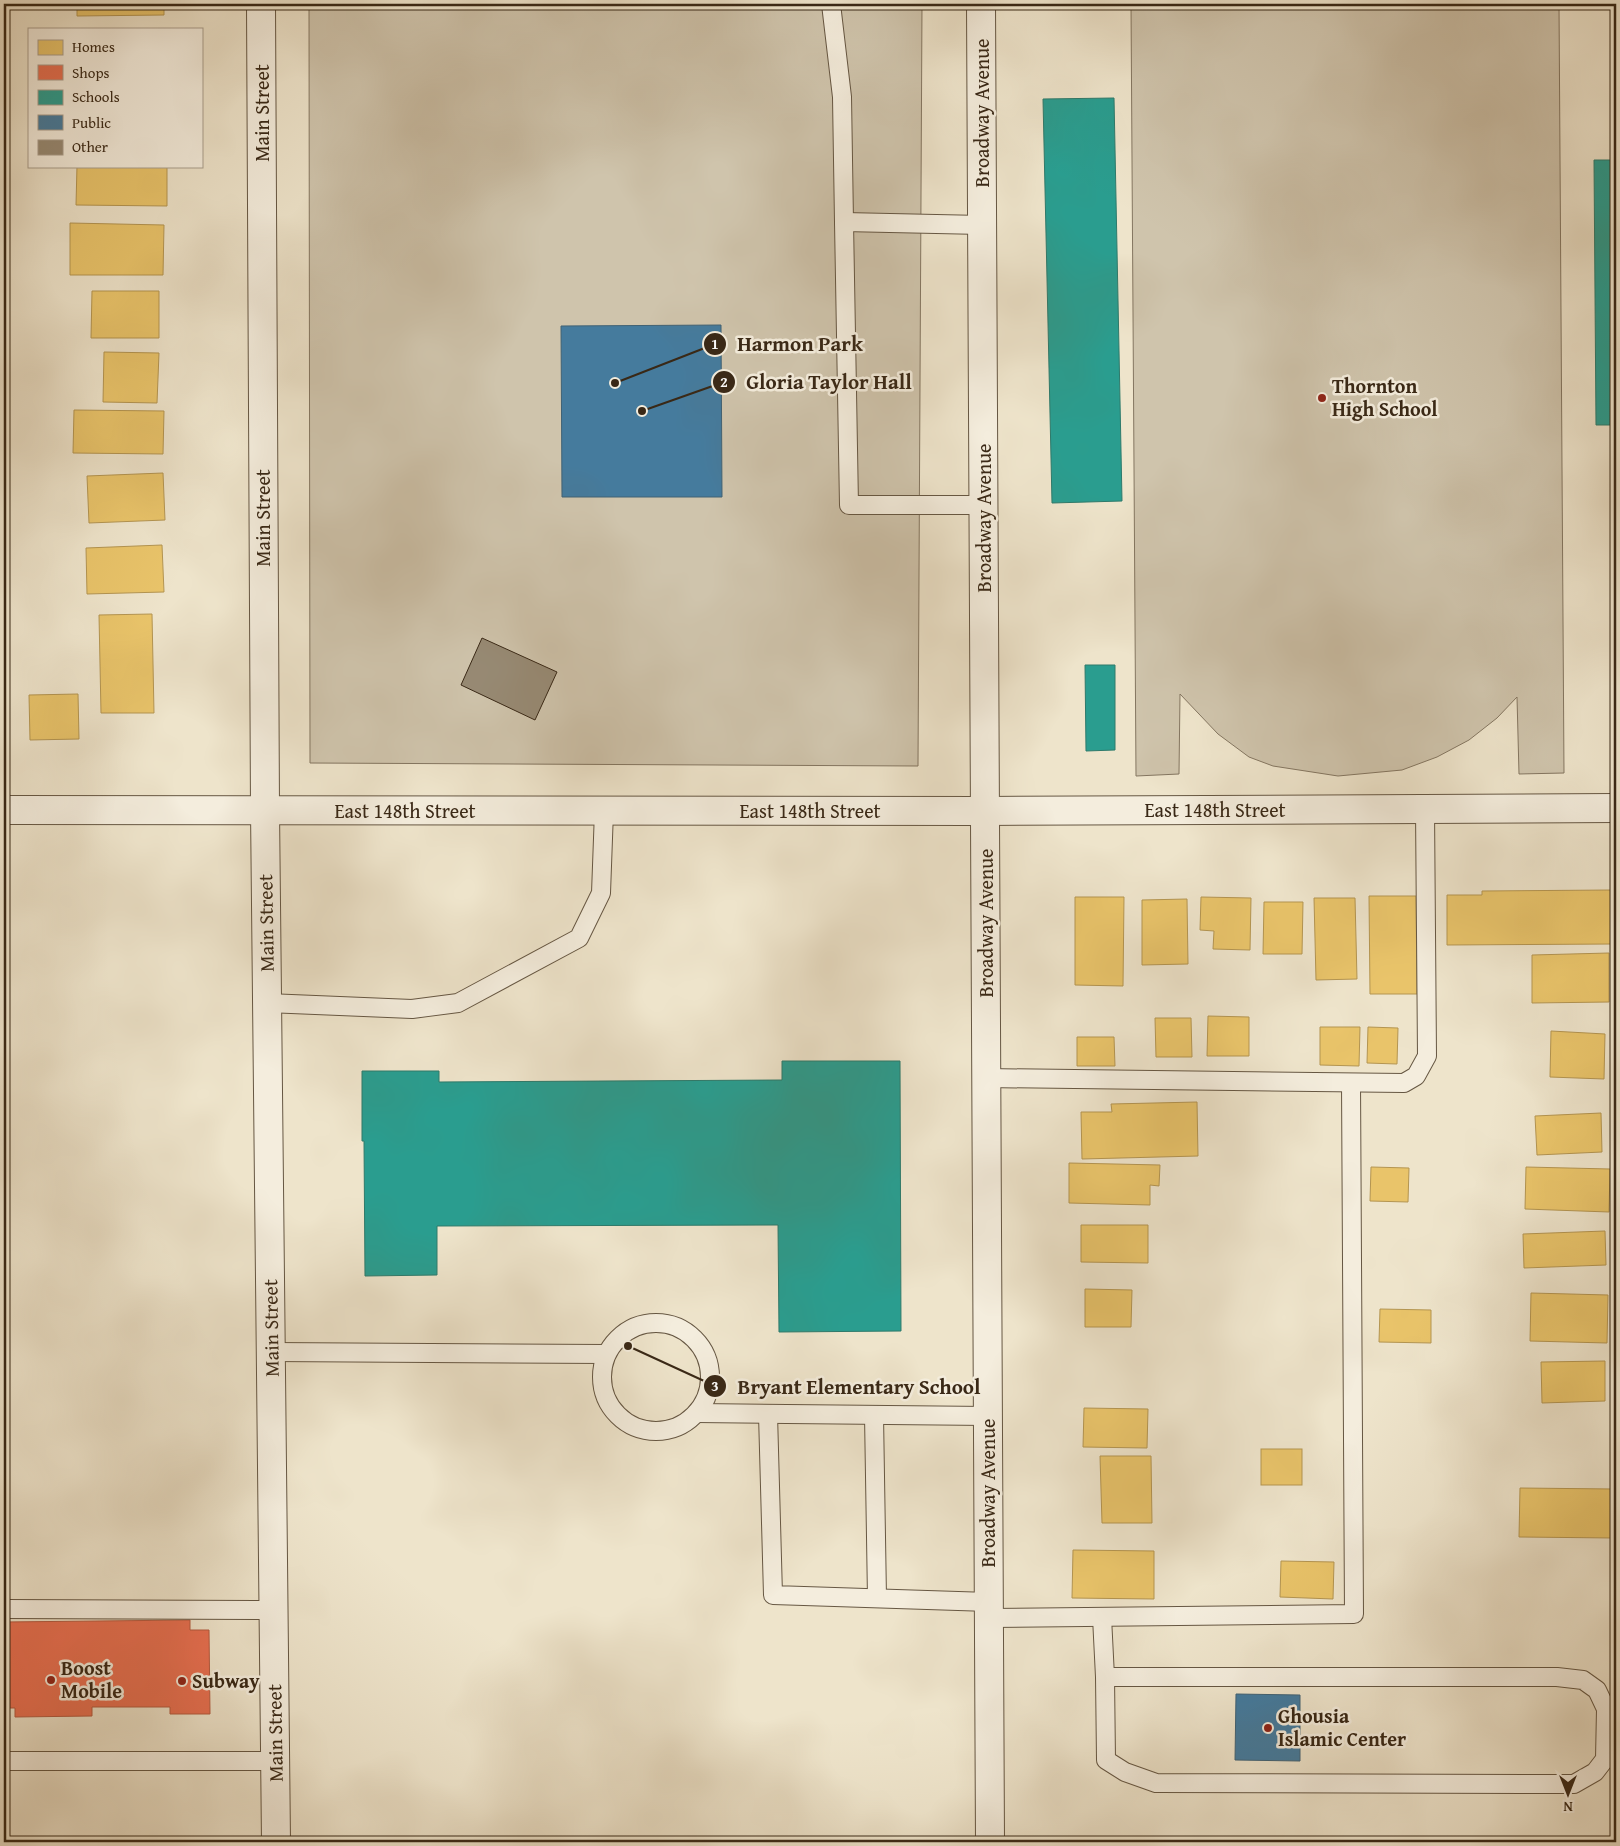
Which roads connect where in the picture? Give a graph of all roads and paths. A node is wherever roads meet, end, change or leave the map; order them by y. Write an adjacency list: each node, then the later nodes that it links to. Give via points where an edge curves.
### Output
1 (261, 4): 10 (street, Main Street)
2 (831, 4): 4 (lane, via 842,97)
3 (981, 4): 5 (street, Broadway Avenue)
4 (844, 222): 5 (lane); 6 (lane, via 849,504)
5 (982, 225): 6 (street, Broadway Avenue)
6 (984, 504): 12 (street, Broadway Avenue)
7 (1616, 808): 8 (street, East 148th Street)
8 (1425, 809): 12 (street, East 148th Street); 15 (lane, via 1427,1056 1416,1076 1404,1083)
9 (4, 810): 10 (street, East 148th Street)
10 (265, 810): 11 (street, East 148th Street); 13 (street, Main Street)
11 (604, 811): 12 (street, East 148th Street); 13 (lane, via 601,893 579,938 458,1002 412,1009)
12 (985, 811): 14 (street, Broadway Avenue)
13 (267, 1002): 16 (street, Main Street)
14 (986, 1078): 15 (lane); 21 (street, Broadway Avenue)
15 (1351, 1083): 26 (lane, via 1354,1614)
16 (271, 1352): 17 (lane); 24 (street, Main Street)
17 (606, 1354): 18 (lane, via 602,1382 606,1399 631,1425 648,1430 666,1430); 18 (lane, via 622,1334 638,1326 656,1322 674,1325 690,1333 710,1363 711,1381 707,1398)
18 (697, 1413): 19 (lane)
19 (768, 1414): 20 (lane); 22 (lane, via 773,1595)
20 (874, 1415): 21 (lane); 22 (lane)
21 (988, 1416): 25 (street, Broadway Avenue)
22 (877, 1598): 25 (lane)
23 (4, 1609): 24 (lane)
24 (274, 1610): 29 (street, Main Street)
25 (989, 1610): 26 (lane); 31 (street, Broadway Avenue)
26 (1102, 1617): 27 (lane)
27 (1105, 1677): 27 (lane, via 1106,1760 1125,1772 1156,1783 1574,1784 1595,1772 1604,1759 1606,1709 1598,1690 1583,1680 1557,1677)
28 (4, 1761): 29 (lane)
29 (276, 1761): 30 (street, Main Street)
30 (276, 1842)
31 (990, 1842)

